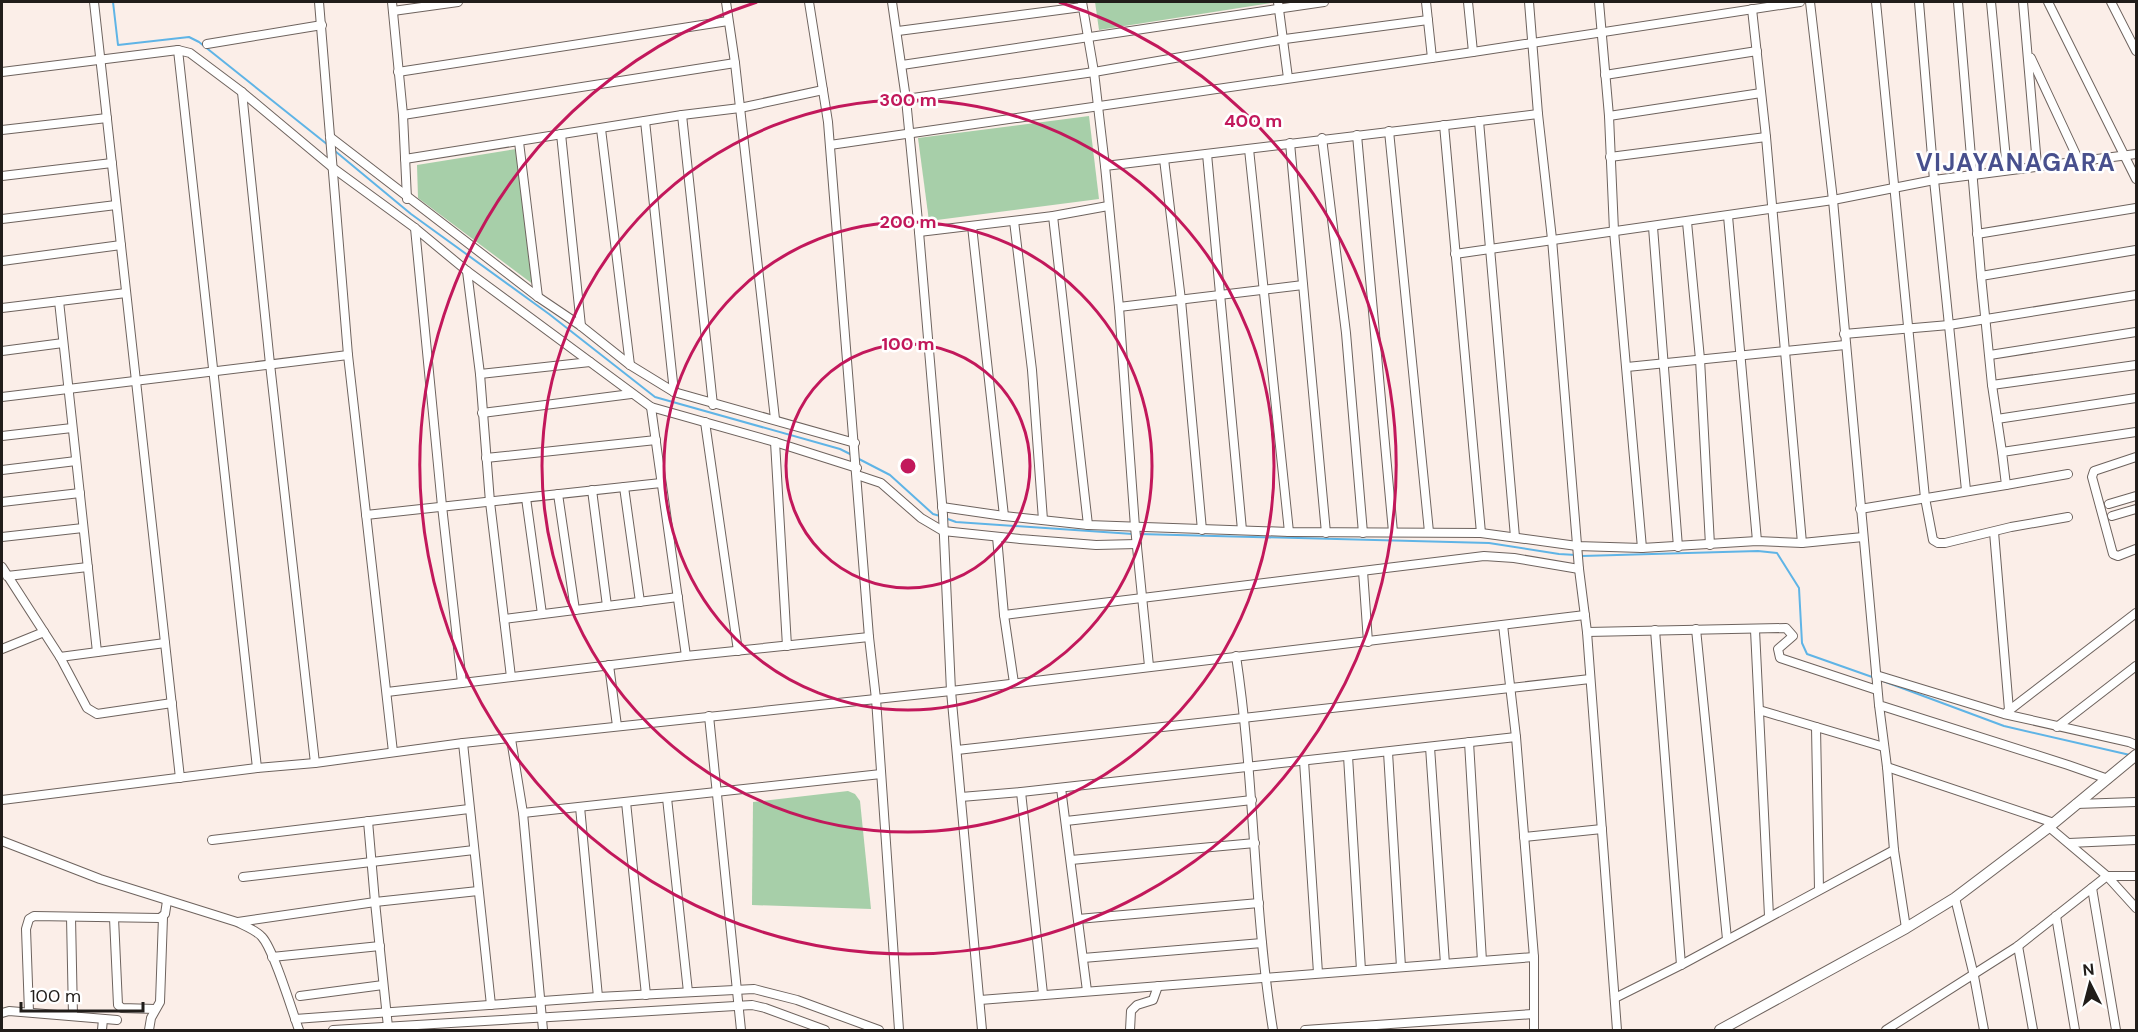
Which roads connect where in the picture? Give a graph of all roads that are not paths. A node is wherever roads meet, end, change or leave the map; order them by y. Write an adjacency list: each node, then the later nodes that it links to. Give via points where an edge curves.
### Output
1 (94, 2): 41 (street)
2 (319, 2): 28 (street)
3 (392, 2): 25 (street)
4 (458, 2): 25 (street)
5 (726, 2): 27 (street)
6 (809, 2): 49 (street)
7 (892, 2): 29 (street)
8 (1324, 2): 23 (street)
9 (1426, 2): 26 (street)
10 (1468, 2): 39 (street)
11 (1529, 2): 33 (street)
12 (1599, 2): 30 (street)
13 (1800, 2): 24 (street)
14 (1810, 2): 94 (street)
15 (1876, 2): 92 (street)
16 (1919, 2): 91 (street)
17 (1958, 2): 88 (street)
18 (1991, 2): 87 (street)
19 (2023, 2): 37 (street)
20 (2049, 2): 78 (street)
21 (2111, 2): 38 (street)
22 (1082, 4): 29 (street); 31 (street)
23 (1279, 5): 31 (street); 32 (street)
24 (1752, 9): 30 (street); 36 (street)
25 (393, 11): 45 (street)
26 (1428, 20): 32 (street); 40 (street)
27 (728, 21): 42 (street); 45 (street)
28 (322, 25): 34 (street); 70 (street)
29 (898, 31): 43 (street)
30 (1602, 33): 33 (street); 47 (street)
31 (1089, 38): 43 (street); 46 (street)
32 (1285, 39): 46 (street); 48 (street)
33 (1533, 43): 39 (street); 55 (street)
34 (207, 44)
35 (178, 50): 41 (street); 50 (street, via 189,53); 148 (street)
36 (1757, 51): 47 (street); 51 (street)
37 (2028, 51): 82 (street); 84 (street)
38 (2136, 51)
39 (1473, 52): 40 (street)
40 (1432, 58): 48 (street)
41 (100, 59): 44 (street); 59 (street)
42 (735, 63): 54 (street); 56 (street)
43 (902, 65): 52 (street)
44 (2, 72)
45 (398, 72): 56 (street)
46 (1094, 72): 52 (street); 53 (street)
47 (1605, 75): 58 (street)
48 (1288, 78): 53 (street)
49 (823, 90): 54 (street); 74 (street)
50 (242, 92): 86 (street); 144 (street)
51 (1761, 93): 58 (street); 69 (street)
52 (906, 99): 66 (street)
53 (1098, 105): 66 (street); 85 (street)
54 (740, 108): 57 (street); 160 (street)
55 (1538, 114): 61 (street); 110 (street)
56 (403, 115): 80 (street)
57 (682, 115): 60 (street); 157 (street)
58 (1609, 116): 79 (street)
59 (106, 118): 64 (street); 83 (street)
60 (645, 121): 63 (street); 153 (street)
61 (1479, 121): 62 (street); 112 (street)
62 (1444, 125): 65 (street); 114 (street)
63 (601, 129): 67 (street); 146 (street)
64 (2, 130)
65 (1389, 131): 68 (street); 206 (street)
66 (910, 134): 74 (street); 108 (street)
67 (561, 135): 72 (street); 130 (street)
68 (1357, 135): 71 (street); 205 (street)
69 (1766, 137): 79 (street); 98 (street)
70 (330, 138): 86 (street); 93 (street)
71 (1322, 138): 73 (street); 209 (street, via 1346,333)
72 (519, 142): 80 (street); 123 (street)
73 (1290, 143): 75 (street); 118 (street)
74 (830, 145): 168 (street)
75 (1248, 149): 76 (street); 119 (street)
76 (1207, 154): 81 (street); 122 (street)
77 (2136, 154): 78 (street)
78 (2124, 156): 82 (street); 90 (street)
79 (1610, 157): 107 (street)
80 (405, 159): 93 (street)
81 (1164, 159): 85 (street); 124 (street)
82 (2079, 161): 84 (street)
83 (112, 163): 89 (street); 95 (street)
84 (2037, 165): 87 (street)
85 (1105, 166): 96 (street)
86 (333, 168): 106 (street); 138 (street)
87 (2007, 170): 88 (street)
88 (1971, 175): 91 (street); 109 (street)
89 (2, 176)
90 (2136, 179)
91 (1934, 180): 92 (street); 129 (street)
92 (1894, 187): 94 (street); 131 (street)
93 (407, 199): 123 (street)
94 (1833, 200): 98 (street); 133 (street)
95 (116, 206): 101 (street); 111 (street)
96 (1108, 206): 99 (street); 126 (street)
97 (2136, 208): 109 (street)
98 (1772, 209): 100 (street); 137 (street)
99 (1053, 216): 102 (street); 198 (street)
100 (1728, 216): 103 (street); 139 (street)
101 (2, 219)
102 (1014, 221): 104 (street); 197 (street, via 1032,369)
103 (1687, 222): 105 (street); 141 (street)
104 (972, 226): 108 (street); 194 (street)
105 (1653, 227): 107 (street); 143 (street)
106 (415, 228): 116 (street); 188 (street)
107 (1614, 231): 110 (street); 147 (street)
108 (919, 232): 191 (street)
109 (1977, 234): 117 (street)
110 (1551, 239): 112 (street); 219 (street)
111 (121, 245): 115 (street); 120 (street)
112 (1490, 249): 114 (street); 213 (street)
113 (2136, 250): 117 (street)
114 (1455, 254): 210 (street)
115 (2, 261)
116 (467, 272): 142 (street); 149 (street)
117 (1980, 276): 128 (street)
118 (1303, 285): 119 (street); 208 (street)
119 (1264, 290): 122 (street); 204 (street)
120 (126, 293): 125 (street); 150 (street)
121 (2136, 295): 128 (street)
122 (1221, 296): 124 (street); 203 (street)
123 (538, 297): 130 (street)
124 (1181, 300): 126 (street); 202 (street)
125 (58, 301): 127 (street); 134 (street)
126 (1119, 307): 199 (street)
127 (2, 308)
128 (1986, 319): 129 (street); 140 (street)
129 (1949, 324): 131 (street); 180 (street)
130 (581, 326): 146 (street)
131 (1908, 328): 133 (street); 185 (street)
132 (2136, 333): 140 (street)
133 (1844, 334): 135 (street)
134 (63, 343): 136 (street); 152 (street)
135 (1845, 345): 137 (street); 189 (street)
136 (2, 351)
137 (1785, 351): 139 (street); 216 (street)
138 (348, 355): 144 (street); 193 (street)
139 (1739, 355): 141 (street); 215 (street)
140 (1990, 355): 151 (street)
141 (1700, 359): 143 (street); 218 (street)
142 (590, 362): 149 (street); 154 (street)
143 (1664, 363): 147 (street); 220 (street)
144 (270, 364): 148 (street); 289 (street)
145 (2136, 364): 151 (street)
146 (630, 365): 153 (street)
147 (1627, 367): 221 (street)
148 (212, 371): 150 (street); 292 (street)
149 (480, 374): 159 (street)
150 (136, 380): 152 (street); 246 (street)
151 (1992, 385): 161 (street)
152 (68, 389): 155 (street); 163 (street)
153 (674, 392): 157 (street)
154 (631, 394): 158 (street); 159 (street)
155 (2, 397)
156 (2136, 398): 161 (street)
157 (713, 405): 160 (street)
158 (651, 407): 162 (street); 166 (street)
159 (482, 414): 170 (street)
160 (775, 419): 168 (street)
161 (1997, 419): 169 (street)
162 (705, 422): 167 (street); 249 (street)
163 (72, 428): 165 (street); 172 (street)
164 (2136, 432): 169 (street)
165 (2, 436)
166 (656, 440): 170 (street); 176 (street)
167 (775, 442): 174 (street); 247 (street)
168 (855, 443): 174 (street)
169 (2002, 452): 177 (street)
170 (486, 458): 187 (street)
171 (2136, 458): 222 (street, via 2094,471 2092,477 2113,554 2118,556)
172 (76, 461): 173 (street); 181 (street)
173 (2, 470)
174 (857, 472): 201 (street, via 881,483 921,518); 244 (street)
175 (2068, 474): 177 (street)
176 (661, 483): 178 (street); 228 (street)
177 (2006, 485): 180 (street)
178 (624, 487): 179 (street); 230 (street)
179 (592, 490): 182 (street); 231 (street)
180 (1966, 490): 185 (street)
181 (80, 493): 186 (street); 200 (street)
182 (558, 494): 184 (street); 232 (street)
183 (2136, 496): 192 (street, via 2114,502)
184 (526, 498): 187 (street); 234 (street)
185 (1926, 498): 189 (street); 207 (street, via 1935,542)
186 (2, 502)
187 (490, 502): 188 (street); 237 (street)
188 (442, 506): 193 (street); 260 (street)
189 (1860, 509): 214 (street)
190 (2136, 509): 192 (street)
191 (942, 511): 194 (street); 201 (street)
192 (2122, 513): 195 (street)
193 (366, 515): 265 (street)
194 (1004, 516): 197 (street)
195 (2112, 516)
196 (2068, 518): 207 (street)
197 (1043, 520): 198 (street)
198 (1088, 525): 199 (street)
199 (1135, 527): 202 (street); 217 (street)
200 (83, 528): 211 (street); 224 (street)
201 (943, 528): 212 (street); 264 (street)
202 (1202, 530): 203 (street)
203 (1242, 530): 204 (street)
204 (1289, 532): 208 (street)
205 (1393, 532): 206 (street); 209 (street)
206 (1429, 532): 210 (street)
207 (1994, 532): 270 (street)
208 (1326, 533): 209 (street)
209 (1363, 533)
210 (1481, 533): 213 (street)
211 (2, 537)
212 (997, 537): 217 (street, via 1096,545); 235 (street)
213 (1515, 537): 219 (street)
214 (1863, 537): 216 (street); 257 (street)
215 (1757, 541): 216 (street); 218 (street)
216 (1802, 543)
217 (1137, 544): 229 (street)
218 (1710, 544): 220 (street)
219 (1577, 546): 221 (street); 225 (street)
220 (1678, 547): 221 (street)
221 (1642, 548)
222 (2136, 549)
223 (2, 567): 227 (street)
224 (88, 567): 227 (street); 250 (street)
225 (1579, 569): 226 (street, via 1484,556); 236 (street)
226 (1363, 571): 229 (street); 245 (street)
227 (7, 576): 242 (street)
228 (678, 597): 230 (street); 251 (street)
229 (1143, 597): 235 (street); 255 (street)
230 (640, 602): 231 (street)
231 (607, 606): 232 (street)
232 (575, 610): 234 (street)
233 (2136, 613): 270 (street)
234 (542, 614): 237 (street)
235 (1004, 615): 261 (street)
236 (1585, 615): 238 (street); 243 (street)
237 (504, 619): 258 (street)
238 (1503, 625): 245 (street); 262 (street)
239 (1696, 629): 240 (street); 241 (street); 342 (street)
240 (1655, 630): 243 (street); 351 (street)
241 (1755, 630): 263 (street, via 1786,628 1793,636 1778,649 1780,658); 269 (street)
242 (44, 632): 248 (street); 253 (street)
243 (1587, 632): 259 (street)
244 (869, 637): 247 (street); 266 (street)
245 (1368, 642): 252 (street)
246 (165, 643): 250 (street); 267 (street)
247 (787, 646): 249 (street)
248 (2, 649)
249 (738, 651): 251 (street)
250 (97, 652): 253 (street)
251 (686, 656): 254 (street)
252 (1236, 656): 255 (street); 272 (street)
253 (60, 657): 267 (street, via 91,712)
254 (609, 665): 258 (street); 273 (street)
255 (1149, 666): 261 (street)
256 (2136, 666): 275 (street)
257 (1876, 675): 263 (street); 270 (street)
258 (511, 677): 260 (street)
259 (1590, 679): 262 (street); 312 (street)
260 (462, 683): 265 (street)
261 (1014, 683): 264 (street)
262 (1510, 688): 272 (street); 276 (street)
263 (1877, 690): 268 (street)
264 (951, 691): 266 (street); 283 (street)
265 (387, 692): 284 (street)
266 (876, 699): 271 (street); 293 (street)
267 (172, 703): 294 (street)
268 (1879, 705): 282 (street); 295 (street)
269 (1759, 710): 274 (street); 334 (street)
270 (2007, 712): 275 (street)
271 (709, 716): 273 (street); 298 (street)
272 (1246, 718): 283 (street); 290 (street)
273 (617, 726): 277 (street)
274 (1816, 727): 282 (street); 327 (street)
275 (2057, 727): 280 (street)
276 (1516, 737): 278 (street); 313 (street)
277 (511, 739): 279 (street); 308 (street)
278 (1469, 742): 281 (street); 349 (street)
279 (463, 743): 284 (street); 307 (street)
280 (2136, 745)
281 (1430, 747): 285 (street); 350 (street)
282 (1884, 747): 291 (street)
283 (957, 750): 299 (street)
284 (393, 752): 289 (street)
285 (1388, 752): 287 (street); 352 (street)
286 (2136, 755): 295 (street)
287 (1348, 756): 288 (street); 353 (street)
288 (1304, 761): 290 (street); 354 (street)
289 (315, 763): 292 (street)
290 (1250, 767): 296 (street); 302 (street)
291 (1887, 767): 311 (street); 320 (street)
292 (257, 768): 294 (street)
293 (881, 774): 298 (street); 390 (street)
294 (180, 778): 301 (street)
295 (2108, 779): 305 (street)
296 (1061, 788): 297 (street); 310 (street)
297 (1021, 792): 299 (street); 362 (street)
298 (716, 793): 300 (street); 359 (street)
299 (961, 797): 367 (street)
300 (667, 798): 303 (street); 361 (street)
301 (2, 800)
302 (1252, 800): 310 (street); 317 (street)
303 (626, 802): 306 (street); 363 (street)
304 (2136, 802): 305 (street)
305 (2076, 804): 311 (street)
306 (580, 807): 308 (street); 365 (street)
307 (469, 809): 309 (street); 319 (street)
308 (523, 813): 368 (street)
309 (368, 821): 314 (street); 322 (street)
310 (1066, 821): 321 (street)
311 (2051, 825): 318 (street); 329 (street)
312 (1602, 829): 313 (street); 366 (street)
313 (1524, 837): 347 (street)
314 (212, 840)
315 (2136, 840): 318 (street)
316 (2, 841): 330 (street)
317 (1255, 843): 321 (street); 332 (street)
318 (2069, 843): 323 (street)
319 (474, 850): 322 (street); 328 (street)
320 (1894, 850): 327 (street); 341 (street)
321 (1071, 860): 339 (street)
322 (372, 862): 325 (street); 331 (street)
323 (2107, 876): 324 (street); 326 (street); 333 (street)
324 (2136, 876)
325 (243, 877)
326 (2092, 888): 335 (street); 402 (street)
327 (1819, 889): 334 (street)
328 (478, 891): 331 (street); 369 (street)
329 (1954, 898): 341 (street); 355 (street)
330 (167, 901): 337 (street); 340 (street)
331 (375, 903): 340 (street); 344 (street)
332 (1259, 903): 339 (street); 343 (street)
333 (2136, 908)
334 (1769, 916): 342 (street)
335 (2056, 916): 345 (street); 401 (street)
336 (71, 917): 338 (street); 372 (street, via 34,916 26,923); 376 (street)
337 (163, 917): 338 (street); 371 (street, via 160,1002)
338 (114, 918): 371 (street, via 118,1005)
339 (1078, 919): 348 (street)
340 (237, 922): 346 (street, via 262,936)
341 (1906, 928): 397 (street)
342 (1727, 939): 351 (street)
343 (1262, 943): 348 (street); 356 (street)
344 (380, 945): 346 (street); 357 (street)
345 (2018, 946): 355 (street); 400 (street)
346 (272, 957): 378 (street)
347 (1533, 957): 349 (street); 375 (street)
348 (1083, 958): 360 (street)
349 (1482, 961): 350 (street)
350 (1445, 964): 352 (street)
351 (1681, 965): 366 (street)
352 (1401, 967): 353 (street)
353 (1361, 970): 354 (street)
354 (1318, 973): 356 (street)
355 (1974, 976): 398 (street); 399 (street)
356 (1265, 978): 358 (street); 393 (street)
357 (383, 985): 364 (street); 373 (street)
358 (1158, 986): 360 (street); 392 (street, via 1154,1000 1131,1011)
359 (737, 989): 361 (street); 370 (street); 389 (street, via 764,990)
360 (1087, 991): 362 (street)
361 (688, 992): 363 (street)
362 (1043, 994): 367 (street)
363 (646, 995): 365 (street)
364 (300, 996)
365 (598, 997): 368 (street)
366 (1615, 998): 396 (street)
367 (980, 999): 391 (street)
368 (541, 1002): 369 (street); 377 (street)
369 (491, 1005): 373 (street)
370 (738, 1005): 377 (street); 387 (street); 388 (street, via 765,1008)
371 (155, 1009): 383 (street)
372 (29, 1012): 374 (street); 376 (street)
373 (387, 1012): 378 (street); 381 (street)
374 (2, 1013)
375 (1533, 1014): 394 (street); 395 (street)
376 (73, 1016): 379 (street)
377 (542, 1017): 381 (street); 386 (street)
378 (295, 1018): 384 (street)
379 (103, 1019): 380 (street); 382 (street)
380 (117, 1020)
381 (388, 1027): 385 (street)
382 (102, 1030)
383 (149, 1030)
384 (299, 1030)
385 (333, 1030)
386 (543, 1030)
387 (741, 1030)
388 (825, 1030)
389 (879, 1030)
390 (900, 1030)
391 (982, 1030)
392 (1130, 1030)
393 (1273, 1030)
394 (1305, 1030)
395 (1534, 1030)
396 (1617, 1030)
397 (1720, 1030)
398 (1886, 1030)
399 (1984, 1030)
400 (2033, 1030)
401 (2075, 1030)
402 (2116, 1030)

